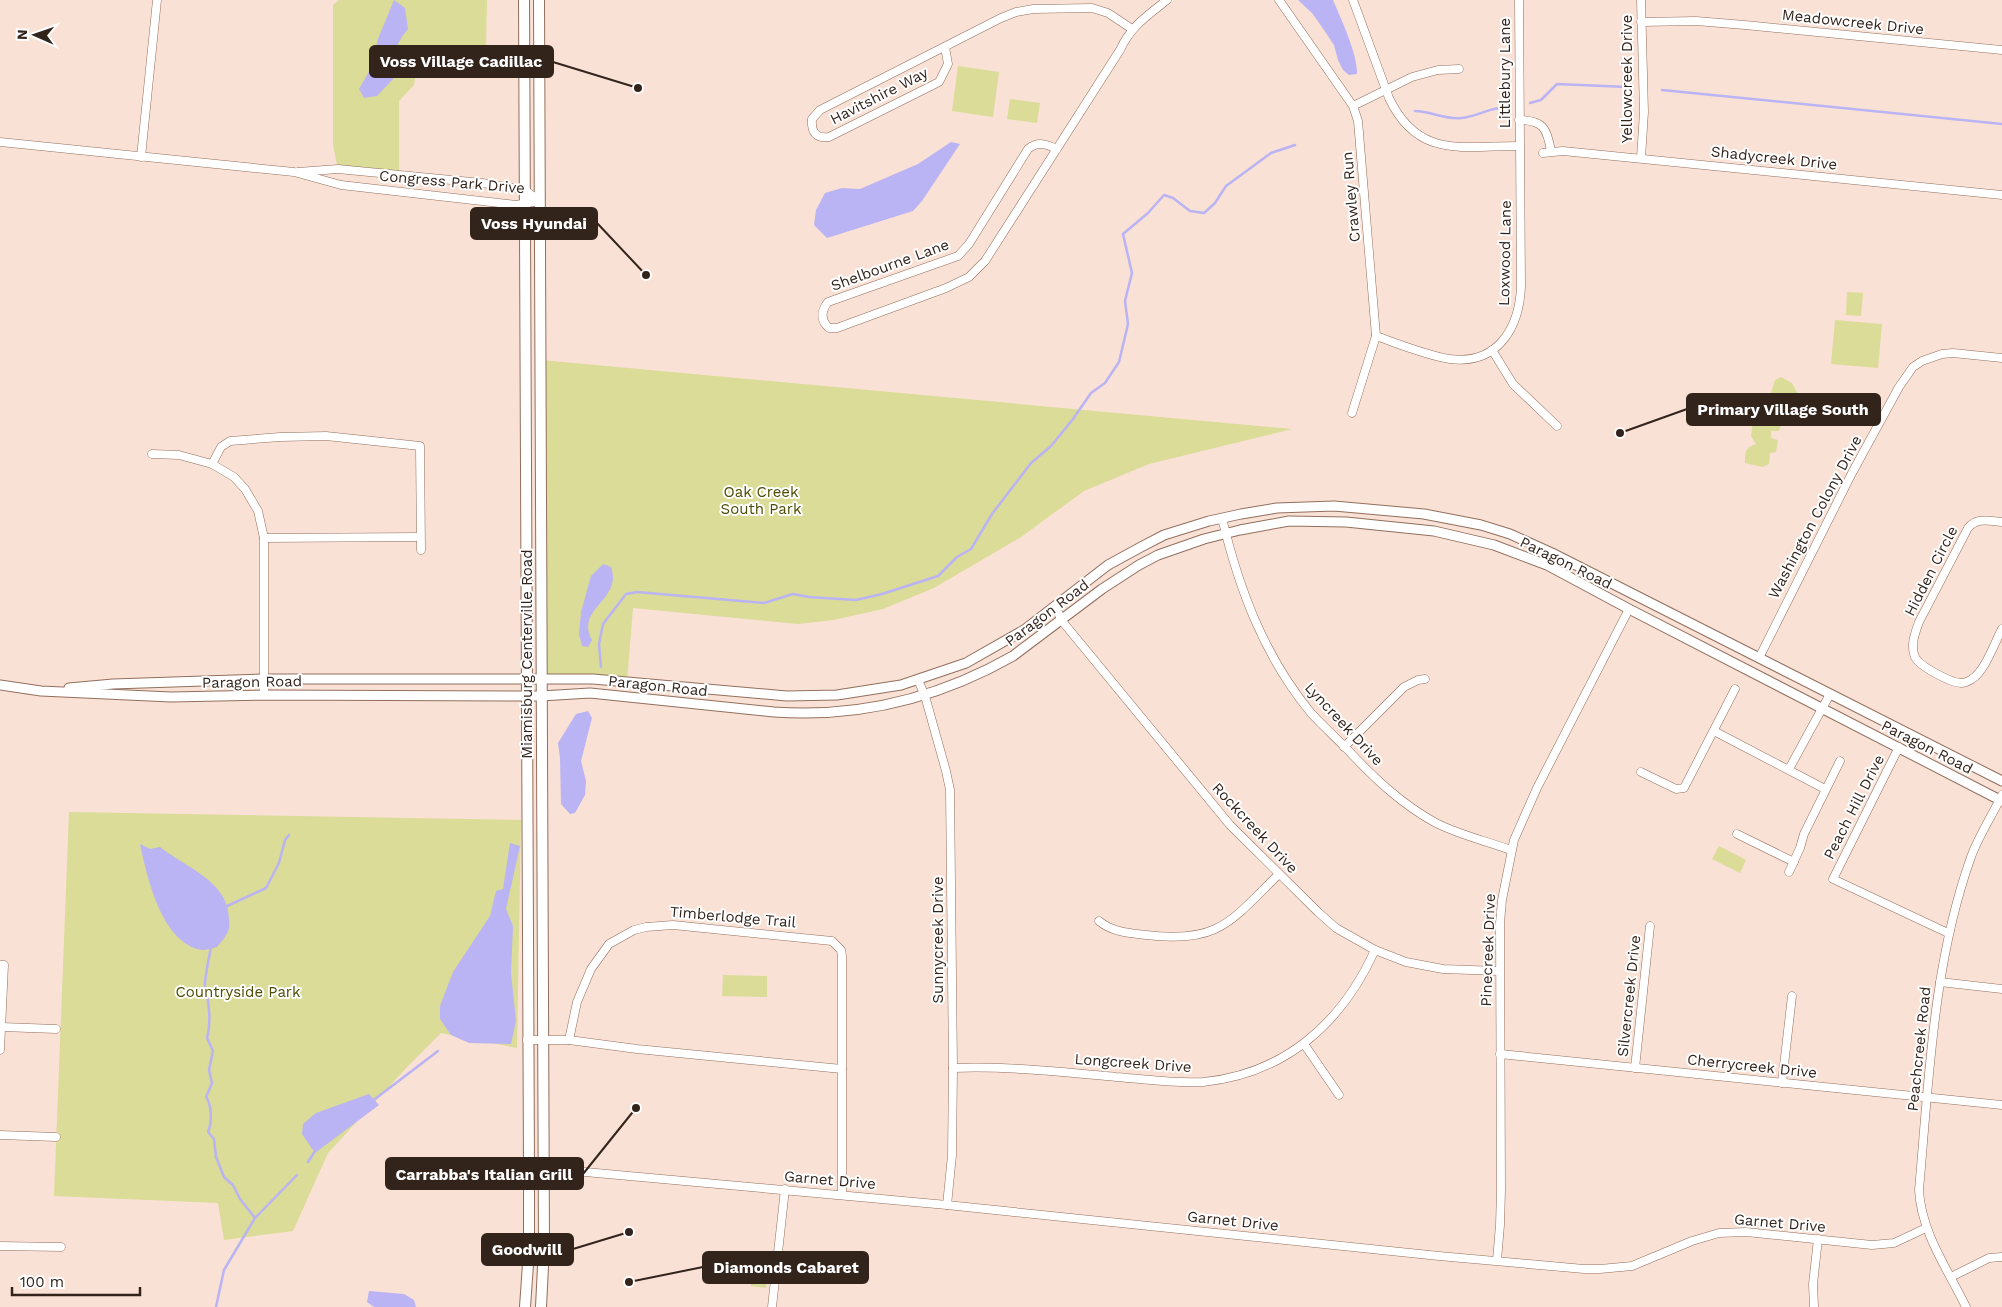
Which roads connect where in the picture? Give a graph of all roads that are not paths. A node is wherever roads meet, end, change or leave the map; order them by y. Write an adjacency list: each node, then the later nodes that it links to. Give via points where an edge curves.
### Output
1 (157, 0): 24 (street)
2 (524, 0): 11 (main road, Miamisburg Centerville Road)
3 (539, 0): 12 (main road, Miamisburg Centerville Road)
4 (1167, 0): 10 (street, Shelbourne Lane)
5 (1279, 0): 17 (street, Crawley Run)
6 (1353, 0): 16 (street)
7 (1519, 0): 18 (street, Littlebury Lane)
8 (1641, 0): 9 (street, Yellowcreek Drive)
9 (1641, 22): 14 (street, Meadowcreek Drive, via 1696,21); 25 (street, Yellowcreek Drive, via 1644,112)
10 (1132, 28): 13 (street, Havitshire Way, via 1108,13 1092,8 1033,8 1001,18); 21 (street, Shelbourne Lane)
11 (524, 42): 12 (main road); 27 (main road, Miamisburg Centerville Road)
12 (539, 42): 29 (main road, Miamisburg Centerville Road)
13 (945, 47): 13 (street, Havitshire Way, via 820,110 812,119 814,134 821,138 829,137 939,82 948,64)
14 (2002, 50)
15 (1459, 69): 16 (street, via 1424,73)
16 (1386, 90): 17 (street); 20 (street, via 1402,122 1430,142 1450,146)
17 (1353, 106): 31 (street, Crawley Run, via 1358,121)
18 (1519, 120): 20 (street, Littlebury Lane); 22 (street, via 1531,120 1541,125)
19 (0, 142): 24 (street, Congress Park Drive)
20 (1519, 146): 32 (street, Loxwood Lane, via 1520,301 1510,332)
21 (1057, 149): 21 (street, Shelbourne Lane, via 984,261 969,276 946,288 837,328 824,324 823,308 828,302 958,256 969,244 1028,149 1039,143)
22 (1551, 151): 23 (street, Shadycreek Drive); 25 (street, Shadycreek Drive)
23 (1543, 153)
24 (141, 157): 26 (street, Congress Park Drive)
25 (1641, 158): 28 (street, Shadycreek Drive)
26 (294, 172): 27 (street, Congress Park Drive, via 338,170); 30 (street, Congress Park Drive, via 341,185)
27 (525, 190): 29 (street, Congress Park Drive); 30 (main road, Miamisburg Centerville Road)
28 (2002, 195)
29 (539, 201): 30 (street, Congress Park Drive); 39 (main road, Miamisburg Centerville Road)
30 (525, 204): 38 (main road, Miamisburg Centerville Road)
31 (1376, 336): 32 (street, Loxwood Lane, via 1448,358 1469,359); 34 (street, Crawley Run)
32 (1492, 350): 35 (street, via 1513,384)
33 (2002, 358): 50 (street, Washington Colony Drive, via 1942,354 1922,361 1909,372 1852,473)
34 (1352, 412)
35 (1557, 426)
36 (152, 454): 37 (street, via 179,455)
37 (212, 464): 43 (street, via 222,447 230,441 280,436 326,436 420,446); 44 (street, via 234,477 249,495 258,511)
38 (525, 485): 39 (main road); 53 (main road, Miamisburg Centerville Road)
39 (541, 485): 54 (main road, Miamisburg Centerville Road)
40 (1222, 518): 42 (street, Lyncreek Drive); 46 (street, Paragon Road, via 1164,535 1141,546 1108,565); 50 (street, Paragon Road, via 1277,508 1334,506 1424,514 1481,525 1552,553)
41 (2002, 522): 49 (street, Hidden Circle, via 1981,520 1968,528 1919,622 1914,655 1920,664 1945,678 1966,682 1980,671)
42 (1226, 534): 47 (street, Paragon Road, via 1289,521 1317,521 1464,536 1547,565); 48 (street, Paragon Road, via 1138,564); 68 (street, Lyncreek Drive, via 1244,594 1261,635 1290,685)
43 (420, 537): 44 (street); 45 (street)
44 (264, 538): 51 (street)
45 (421, 550)
46 (1055, 606): 48 (street, Rockcreek Drive); 55 (street, Paragon Road, via 1024,630 974,658)
47 (1629, 610): 66 (street, Paragon Road); 77 (street, Pinecreek Drive, via 1537,788)
48 (1062, 621): 64 (street, Paragon Road, via 996,666); 80 (street, Rockcreek Drive, via 1230,825)
49 (2002, 629)
50 (1759, 658): 60 (street, Paragon Road)
51 (264, 679): 53 (street, Paragon Road); 56 (street, Paragon Road); 61 (street)
52 (1425, 679): 68 (street, via 1404,688)
53 (526, 680): 54 (street, Paragon Road); 62 (main road, Miamisburg Centerville Road)
54 (541, 680): 55 (street, Paragon Road, via 616,680 787,696 845,694); 63 (main road, Miamisburg Centerville Road)
55 (918, 680): 64 (street, Sunnycreek Drive)
56 (184, 681): 59 (street, Paragon Road); 65 (street)
57 (0, 685): 59 (street, Paragon Road)
58 (1735, 688): 67 (street)
59 (41, 691): 65 (street, Paragon Road)
60 (1830, 694): 66 (street); 73 (street, Paragon Road)
61 (264, 695): 62 (street, Paragon Road); 65 (street, Paragon Road)
62 (527, 696): 63 (street, Paragon Road); 81 (main road, Miamisburg Centerville Road)
63 (541, 696): 64 (street, Paragon Road, via 590,694 799,714 888,704); 82 (main road, Miamisburg Centerville Road)
64 (925, 696): 100 (street, Sunnycreek Drive, via 950,790)
65 (184, 697)
66 (1821, 708): 69 (street, Paragon Road); 71 (street)
67 (1714, 731): 71 (street); 72 (street, via 1684,788 1676,789)
68 (1344, 747): 77 (street, Lyncreek Drive, via 1387,789 1417,812 1454,831)
69 (1899, 747): 75 (street, Paragon Road); 85 (street, Peach Hill Drive, via 1833,879)
70 (1840, 761): 74 (street)
71 (1789, 769): 74 (street)
72 (1641, 772)
73 (2002, 781)
74 (1825, 789): 78 (street)
75 (2001, 799): 85 (street, Peachcreek Road, via 1972,854)
76 (1737, 834): 78 (street)
77 (1511, 850): 88 (street, Pinecreek Drive, via 1502,900)
78 (1794, 862): 79 (street)
79 (1789, 872)
80 (1279, 874): 83 (street, via 1235,917 1204,934 1178,938 1148,935 1113,929); 86 (street, Rockcreek Drive, via 1336,928)
81 (528, 881): 82 (main road); 94 (main road, Miamisburg Centerville Road)
82 (544, 881): 95 (main road, Miamisburg Centerville Road)
83 (1099, 921)
84 (1650, 926): 101 (street, Silvercreek Drive)
85 (1948, 933): 89 (street, Peachcreek Road)
86 (1375, 950): 88 (street, Rockcreek Drive, via 1425,966); 97 (street, Longcreek Drive, via 1365,973 1344,1005)
87 (2, 965): 92 (street)
88 (1499, 971): 99 (street, Pinecreek Drive)
89 (1940, 982): 90 (street); 105 (street, Peachcreek Road)
90 (2002, 989)
91 (1792, 996): 103 (street)
92 (2, 1027): 93 (street); 98 (street)
93 (56, 1029)
94 (527, 1040): 95 (street); 109 (main road, Miamisburg Centerville Road)
95 (544, 1040): 96 (street); 110 (main road, Miamisburg Centerville Road)
96 (569, 1040): 102 (street); 102 (street, Timberlodge Trail, via 577,1002 591,969 609,944 634,930 673,925 828,939 837,944 842,956)
97 (1304, 1044): 100 (street, Longcreek Drive, via 1256,1069 1204,1082 1167,1082 1010,1067); 104 (street)
98 (0, 1050)
99 (1500, 1054): 101 (street, Cherrycreek Drive); 119 (street, Pinecreek Drive, via 1500,1225)
100 (953, 1068): 113 (street, Sunnycreek Drive, via 952,1155)
101 (1635, 1068): 103 (street, Cherrycreek Drive)
102 (842, 1069): 112 (street, Timberlodge Trail)
103 (1782, 1083): 105 (street, Cherrycreek Drive)
104 (1339, 1095)
105 (1927, 1097): 106 (street, Cherrycreek Drive); 114 (street, Peachcreek Road, via 1919,1190)
106 (2002, 1105)
107 (0, 1135): 108 (street)
108 (56, 1137)
109 (529, 1169): 110 (street, Garnet Drive); 121 (main road, Miamisburg Centerville Road)
110 (544, 1169): 111 (street, Garnet Drive); 122 (main road, Miamisburg Centerville Road)
111 (785, 1189): 112 (street, Garnet Drive); 123 (street)
112 (842, 1195): 113 (street, Garnet Drive)
113 (947, 1205): 119 (street, Garnet Drive)
114 (1926, 1228): 115 (street, Garnet Drive, via 1883,1245); 120 (street, Peachcreek Road)
115 (1818, 1240): 119 (street, Garnet Drive, via 1746,1232 1719,1233 1632,1266 1600,1270); 124 (street)
116 (0, 1246): 117 (street)
117 (61, 1247)
118 (2002, 1257): 120 (street, via 1989,1258)
119 (1496, 1260)
120 (1951, 1277): 125 (street, Peachcreek Road)
121 (525, 1307)
122 (541, 1307)
123 (772, 1307)
124 (1814, 1307)
125 (1966, 1307)

